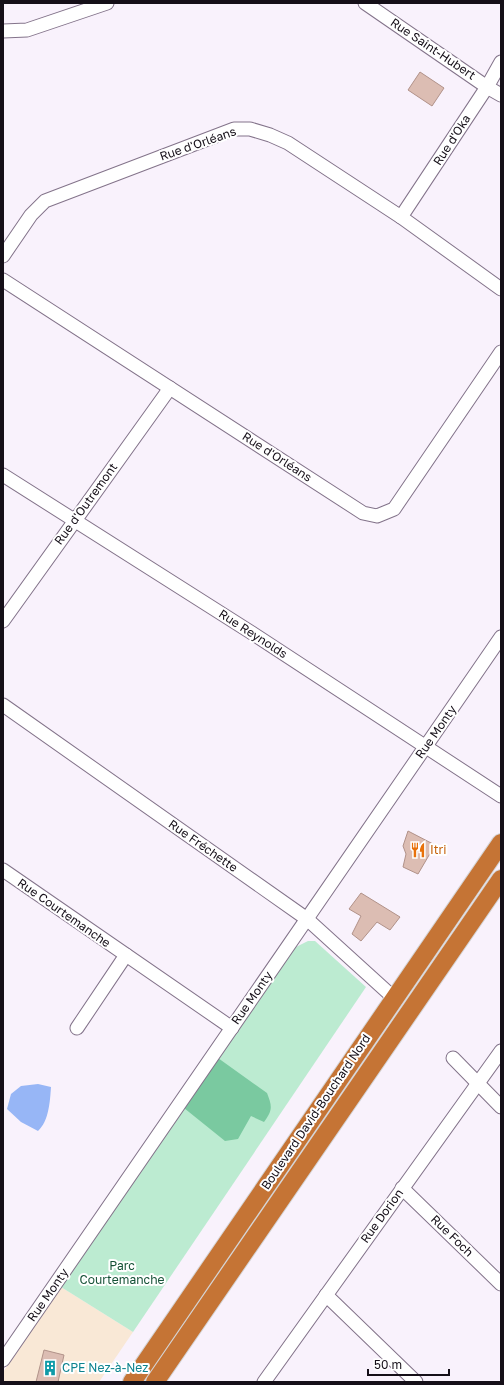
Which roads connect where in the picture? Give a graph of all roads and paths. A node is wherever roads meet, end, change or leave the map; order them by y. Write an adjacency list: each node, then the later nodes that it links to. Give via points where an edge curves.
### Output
1 (107, 3): 3 (street, via 26,30)
2 (365, 3): 5 (street, Rue Saint-Hubert)
3 (3, 31)
4 (501, 62): 5 (street, Rue d'Oka)
5 (487, 86): 6 (street, Rue Saint-Hubert); 7 (street, Rue d'Oka)
6 (501, 95)
7 (401, 218): 8 (street, Rue d'Orléans, via 288,143 250,129 234,129 45,201 31,215); 10 (street, Rue d'Orléans)
8 (3, 256)
9 (3, 280): 12 (street, Rue d'Orléans)
10 (501, 289)
11 (501, 352): 12 (street, Rue d'Orléans, via 394,509 377,516 363,513)
12 (170, 388): 14 (street, Rue d'Outremont)
13 (3, 475): 14 (street, Rue Reynolds)
14 (74, 521): 15 (street, Rue d'Outremont); 18 (street, Rue Reynolds)
15 (3, 621)
16 (501, 637): 18 (street, Rue Monty)
17 (3, 705): 23 (street, Rue Fréchette)
18 (426, 746): 19 (street, Rue Reynolds); 23 (street, Rue Monty)
19 (501, 796)
20 (501, 843): 25 (highway, Boulevard David-Bouchard Nord)
21 (3, 870): 24 (street, Rue Courtemanche)
22 (501, 879): 37 (highway, Boulevard David-Bouchard Nord)
23 (307, 918): 25 (street, Rue Fréchette); 27 (street, Rue Monty)
24 (126, 955): 26 (street); 27 (street, Rue Courtemanche)
25 (394, 998): 36 (highway, Boulevard David-Bouchard Nord)
26 (77, 1028)
27 (232, 1028): 35 (street, Rue Monty)
28 (501, 1051): 30 (street, Rue Dorion)
29 (453, 1058): 30 (street)
30 (478, 1084): 31 (street); 32 (street, Rue Dorion)
31 (501, 1107)
32 (402, 1188): 33 (street, Rue Foch); 34 (street, Rue Dorion)
33 (501, 1284)
34 (326, 1295): 38 (street, Rue Dorion); 39 (street)
35 (3, 1360)
36 (132, 1382)
37 (155, 1382)
38 (264, 1382)
39 (416, 1382)

